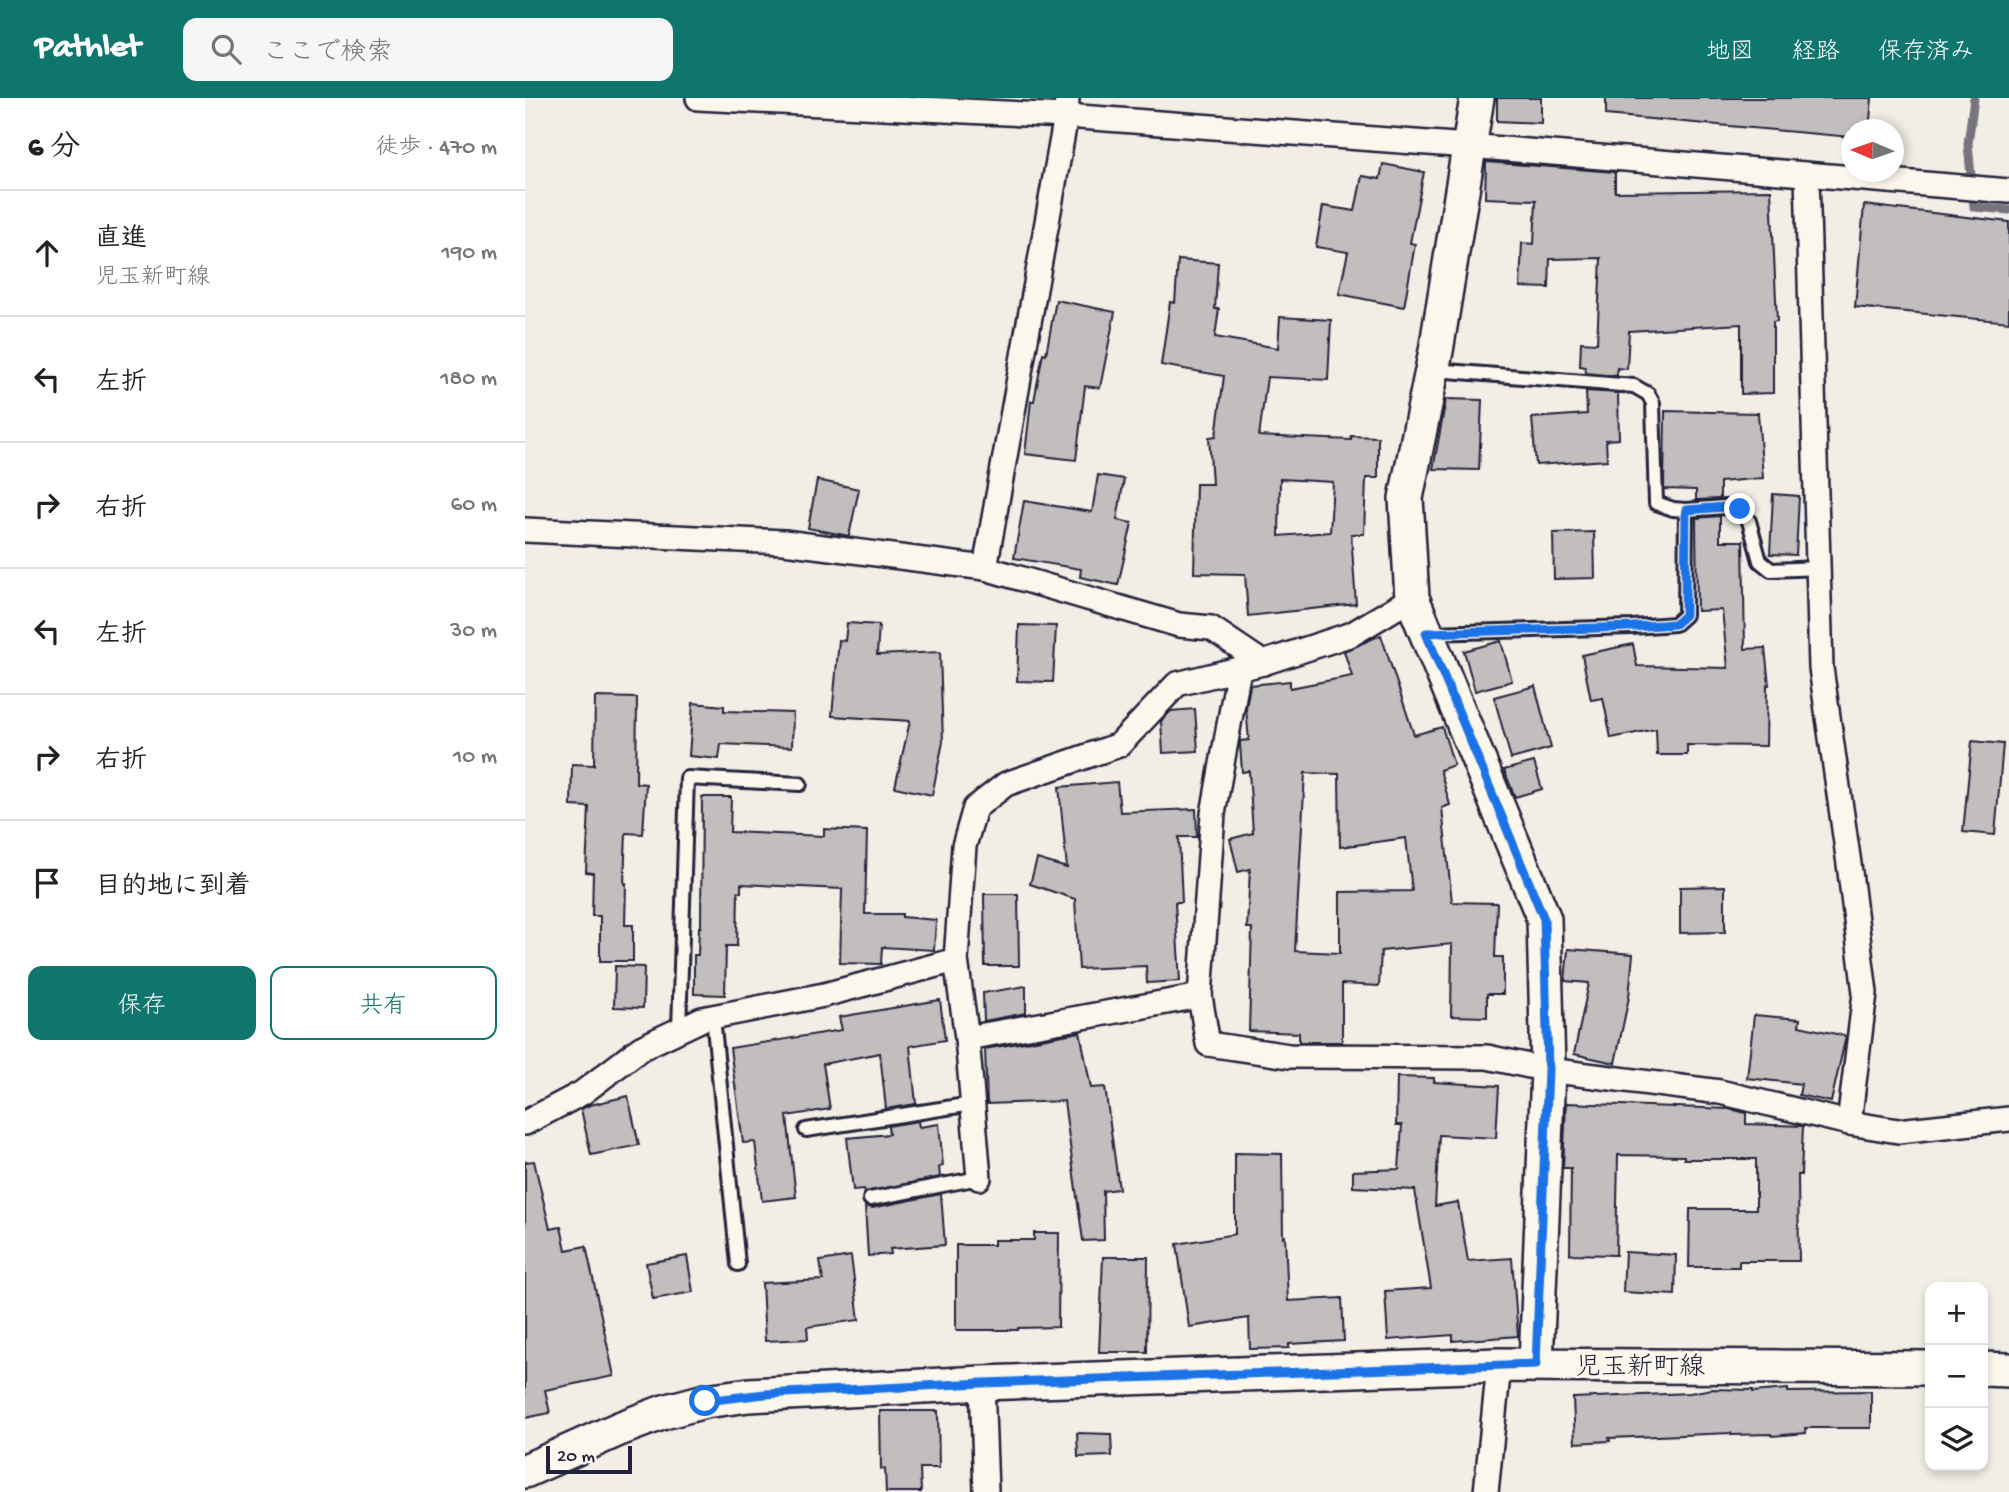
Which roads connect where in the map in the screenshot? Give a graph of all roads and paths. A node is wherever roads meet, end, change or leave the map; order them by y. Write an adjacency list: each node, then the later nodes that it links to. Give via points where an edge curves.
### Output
1 (698, 98): 3 (street)
2 (1477, 98): 4 (main road)
3 (1067, 107): 4 (street); 10 (street)
4 (1468, 146): 5 (street); 7 (main road)
5 (1807, 174): 6 (street); 11 (street)
6 (2009, 191)
7 (1432, 370): 8 (lane, via 1633,386 1648,394 1653,402 1656,503); 12 (main road, via 1406,498)
8 (1686, 510): 11 (lane, via 1740,509 1749,521 1760,561 1771,570); 13 (lane, via 1685,615 1675,624)
9 (525, 530): 10 (street, via 784,542)
10 (985, 568): 14 (street, via 1179,625 1211,628)
11 (1819, 568): 26 (street, via 1821,668 1865,993)
12 (1412, 598): 13 (main road); 14 (street, via 1352,634)
13 (1426, 633): 22 (main road, via 1544,919)
14 (1263, 663): 15 (street)
15 (1239, 669): 17 (street, via 1177,684 1119,745 1006,784 975,808 964,846); 18 (street, via 1213,814)
16 (800, 784): 20 (lane, via 687,778)
17 (956, 960): 19 (street, via 824,995); 21 (street)
18 (1200, 996): 21 (street); 22 (street, via 1207,1044 1289,1056 1487,1057)
19 (713, 1017): 20 (street); 30 (lane)
20 (679, 1030): 25 (street, via 641,1048 582,1093)
21 (967, 1038): 23 (street)
22 (1548, 1070): 26 (street, via 1720,1092); 31 (main road)
23 (972, 1104): 27 (lane); 28 (street)
24 (2009, 1119): 26 (street, via 1898,1131)
25 (525, 1123)
26 (1849, 1123)
27 (806, 1130)
28 (979, 1178): 29 (lane)
29 (870, 1199)
30 (739, 1264)
31 (1536, 1364): 32 (main road, 児玉新町線); 33 (main road, 児玉新町線)
32 (1499, 1365): 36 (main road, 児玉新町線); 39 (street)
33 (1925, 1368)
34 (1988, 1369): 35 (main road)
35 (2009, 1370)
36 (982, 1383): 37 (main road, 児玉新町線, via 705,1401 619,1429); 38 (street)
37 (525, 1471)
38 (986, 1492)
39 (1486, 1492)

